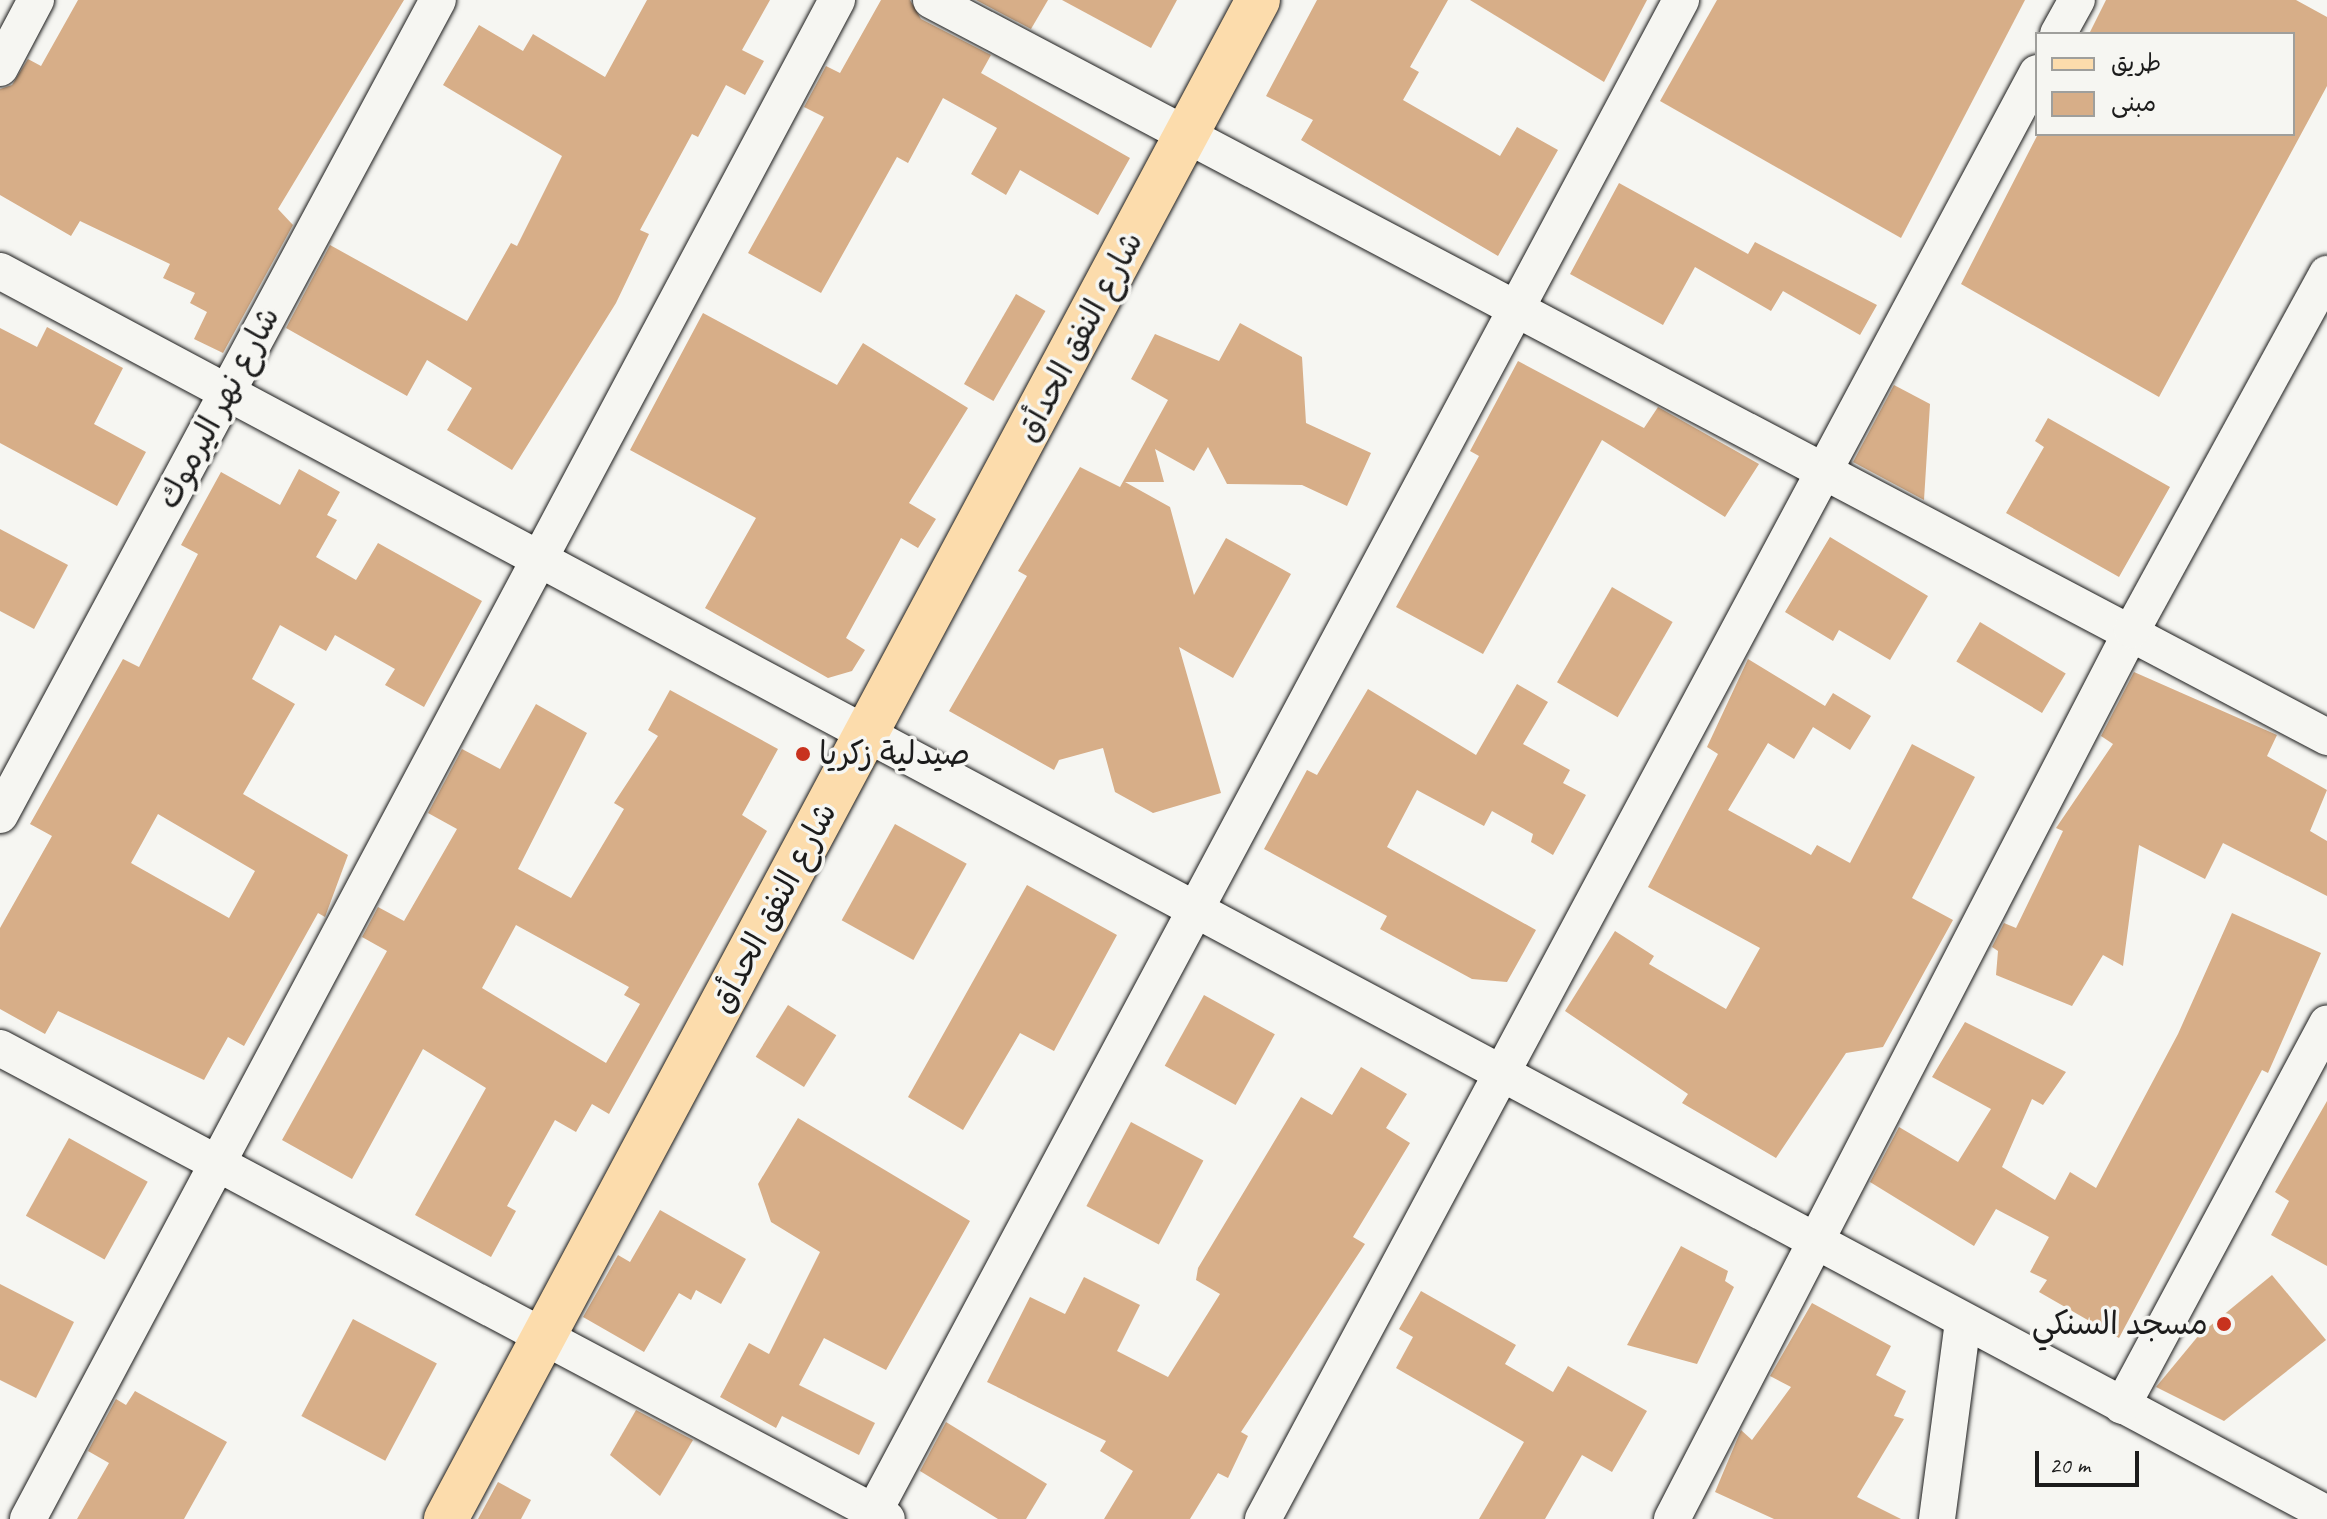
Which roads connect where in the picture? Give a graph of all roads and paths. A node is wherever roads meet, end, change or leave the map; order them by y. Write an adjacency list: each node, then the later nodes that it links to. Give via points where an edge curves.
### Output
1 (36, 0): 9 (street)
2 (438, 0): 15 (street, شارع نهر اليرموك)
3 (837, 0): 17 (street)
4 (931, 0): 11 (street)
5 (1258, 0): 11 (main road, شارع النفق الحدأق)
6 (1681, 0): 14 (street)
7 (2077, 0): 8 (street)
8 (2059, 32)
9 (0, 68)
10 (2035, 77): 16 (street)
11 (1186, 138): 14 (street); 19 (main road, شارع النفق الحدأق)
12 (0, 271): 15 (street)
13 (2327, 274): 18 (street)
14 (1516, 314): 16 (street); 22 (street)
15 (228, 391): 17 (street); 21 (street, شارع نهر اليرموك)
16 (1819, 475): 18 (street); 25 (street)
17 (540, 555): 19 (street); 26 (street)
18 (2132, 630): 20 (street); 27 (street)
19 (865, 736): 22 (street); 29 (main road, شارع النفق الحدأق)
20 (2327, 737)
21 (0, 815)
22 (1196, 913): 25 (street); 32 (street)
23 (2327, 1023): 30 (street)
24 (0, 1048): 26 (street)
25 (1501, 1079): 27 (street); 35 (street)
26 (220, 1165): 29 (street); 33 (street)
27 (1814, 1241): 28 (street); 36 (street)
28 (1963, 1322): 30 (street); 37 (street)
29 (543, 1342): 32 (street); 34 (main road, شارع النفق الحدأق)
30 (2122, 1406): 31 (street)
31 (2327, 1514)
32 (877, 1517)
33 (28, 1519)
34 (446, 1519)
35 (1263, 1519)
36 (1672, 1519)
37 (1937, 1519)

